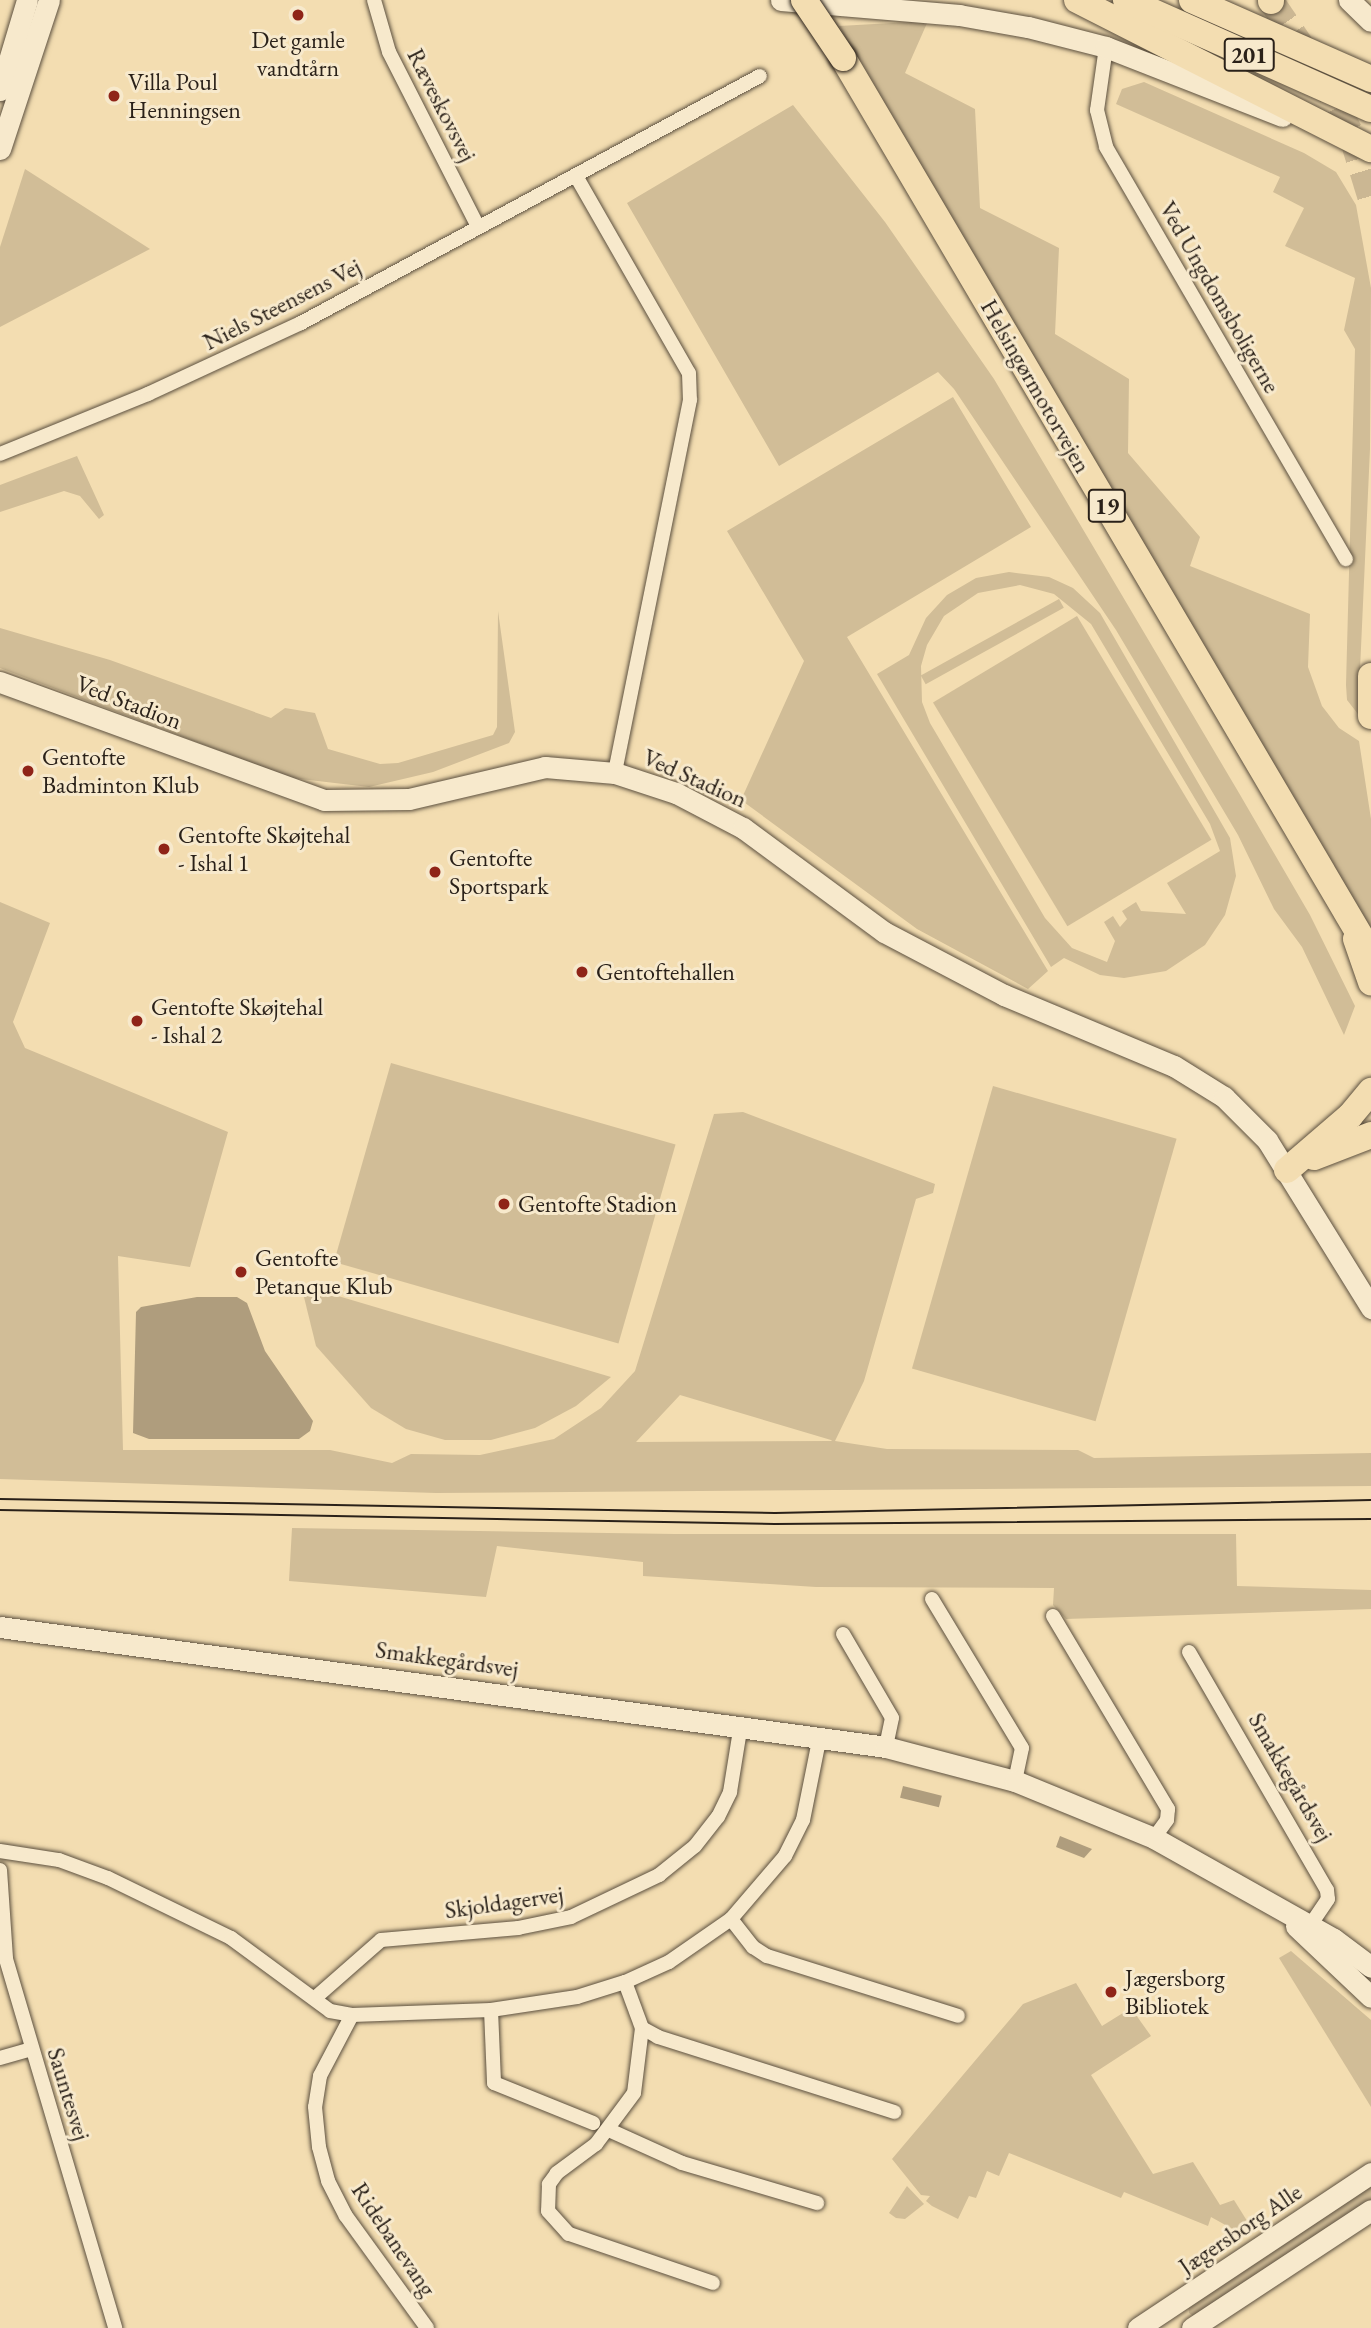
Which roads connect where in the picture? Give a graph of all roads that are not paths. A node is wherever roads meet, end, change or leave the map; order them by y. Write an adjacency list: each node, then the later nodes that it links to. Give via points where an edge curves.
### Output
1 (27, 0): 16 (street)
2 (49, 0): 18 (street)
3 (374, 0): 21 (street, Ræveskovsvej, via 389,52)
4 (781, 0): 12 (street, via 959,15 1028,26)
5 (804, 0): 28 (highway, Helsingørmotorvejen / 19, bridge, via 843,58)
6 (1077, 0): 19 (highway)
7 (1126, 0): 17 (highway, 201)
8 (1192, 0): 15 (highway, 201)
9 (1202, 0): 13 (highway, via 1271,20)
10 (1349, 0): 11 (street)
11 (1371, 21)
12 (1106, 47): 19 (street); 23 (street, Ved Ungdomsboligerne, via 1097,110 1106,147)
13 (1371, 63)
14 (760, 76): 20 (street, Niels Steensens Vej)
15 (1371, 79)
16 (0, 90)
17 (1371, 109)
18 (0, 149)
19 (1371, 151)
20 (576, 176): 21 (street, Niels Steensens Vej); 27 (street, via 689,373 690,400)
21 (478, 227): 22 (street, Niels Steensens Vej, via 245,350)
22 (0, 454)
23 (1346, 559)
24 (1371, 677): 26 (highway)
25 (0, 682): 27 (street, Ved Stadion, via 324,800 408,799 545,767)
26 (1371, 716)
27 (615, 773): 33 (street, Ved Stadion, via 676,793 743,828 884,932 980,982 1174,1066 1246,1116)
28 (1347, 914): 29 (highway, Helsingørmotorvejen / 19); 30 (highway)
29 (1371, 954)
30 (1371, 982)
31 (1371, 1091): 33 (highway, via 1350,1116)
32 (1371, 1135): 33 (highway)
33 (1287, 1170): 34 (street, Ved Stadion)
34 (1371, 1308)
35 (932, 1599): 43 (street, via 1022,1748)
36 (1054, 1616): 44 (street, via 1168,1810 1167,1821)
37 (0, 1626): 40 (street, Smakkegårdsvej)
38 (843, 1634): 42 (street, via 892,1718)
39 (1189, 1653): 49 (street, Smakkegårdsvej, via 1327,1890 1328,1899)
40 (741, 1724): 41 (street, Smakkegårdsvej); 53 (street, Skjoldagervej, via 730,1792 718,1817 695,1846 659,1875 571,1917 518,1928 381,1940)
41 (820, 1736): 42 (street, Smakkegårdsvej); 48 (street, via 803,1820 761,1890)
42 (886, 1748): 43 (street, Smakkegårdsvej)
43 (1015, 1781): 44 (street, Smakkegårdsvej)
44 (1154, 1838): 47 (street, Smakkegårdsvej)
45 (0, 1852): 53 (street, via 59,1860 108,1878 231,1938)
46 (0, 1870): 58 (street, Sauntesvej, via 6,1959)
47 (1287, 1916): 49 (street, Smakkegårdsvej); 52 (street, Smakkegårdsvej)
48 (731, 1919): 51 (street, via 669,1962); 56 (street, via 753,1947 767,1956)
49 (1309, 1927): 50 (street, Smakkegårdsvej)
50 (1371, 1967)
51 (625, 1982): 54 (street, via 578,1997); 57 (street)
52 (1371, 1997)
53 (315, 1998): 55 (street, via 330,2011)
54 (491, 2010): 55 (street); 61 (street, via 494,2083)
55 (352, 2015): 69 (street, Ridebanevang, via 320,2076 315,2107 319,2147 328,2181 346,2216)
56 (958, 2016)
57 (642, 2028): 60 (street); 62 (street, via 634,2093)
58 (32, 2049): 59 (street); 68 (street, Sauntesvej)
59 (0, 2058)
60 (894, 2112)
61 (593, 2123)
62 (609, 2130): 64 (street, via 682,2163); 66 (street, via 549,2184 548,2210 556,2223 569,2234)
63 (1371, 2173): 67 (street, Jægersborg Alle)
64 (817, 2203)
65 (1371, 2210): 72 (street)
66 (713, 2283)
67 (1171, 2305): 70 (street, Jægersborg Alle); 71 (street)
68 (115, 2328)
69 (427, 2328)
70 (1138, 2328)
71 (1186, 2328)
72 (1192, 2328)

